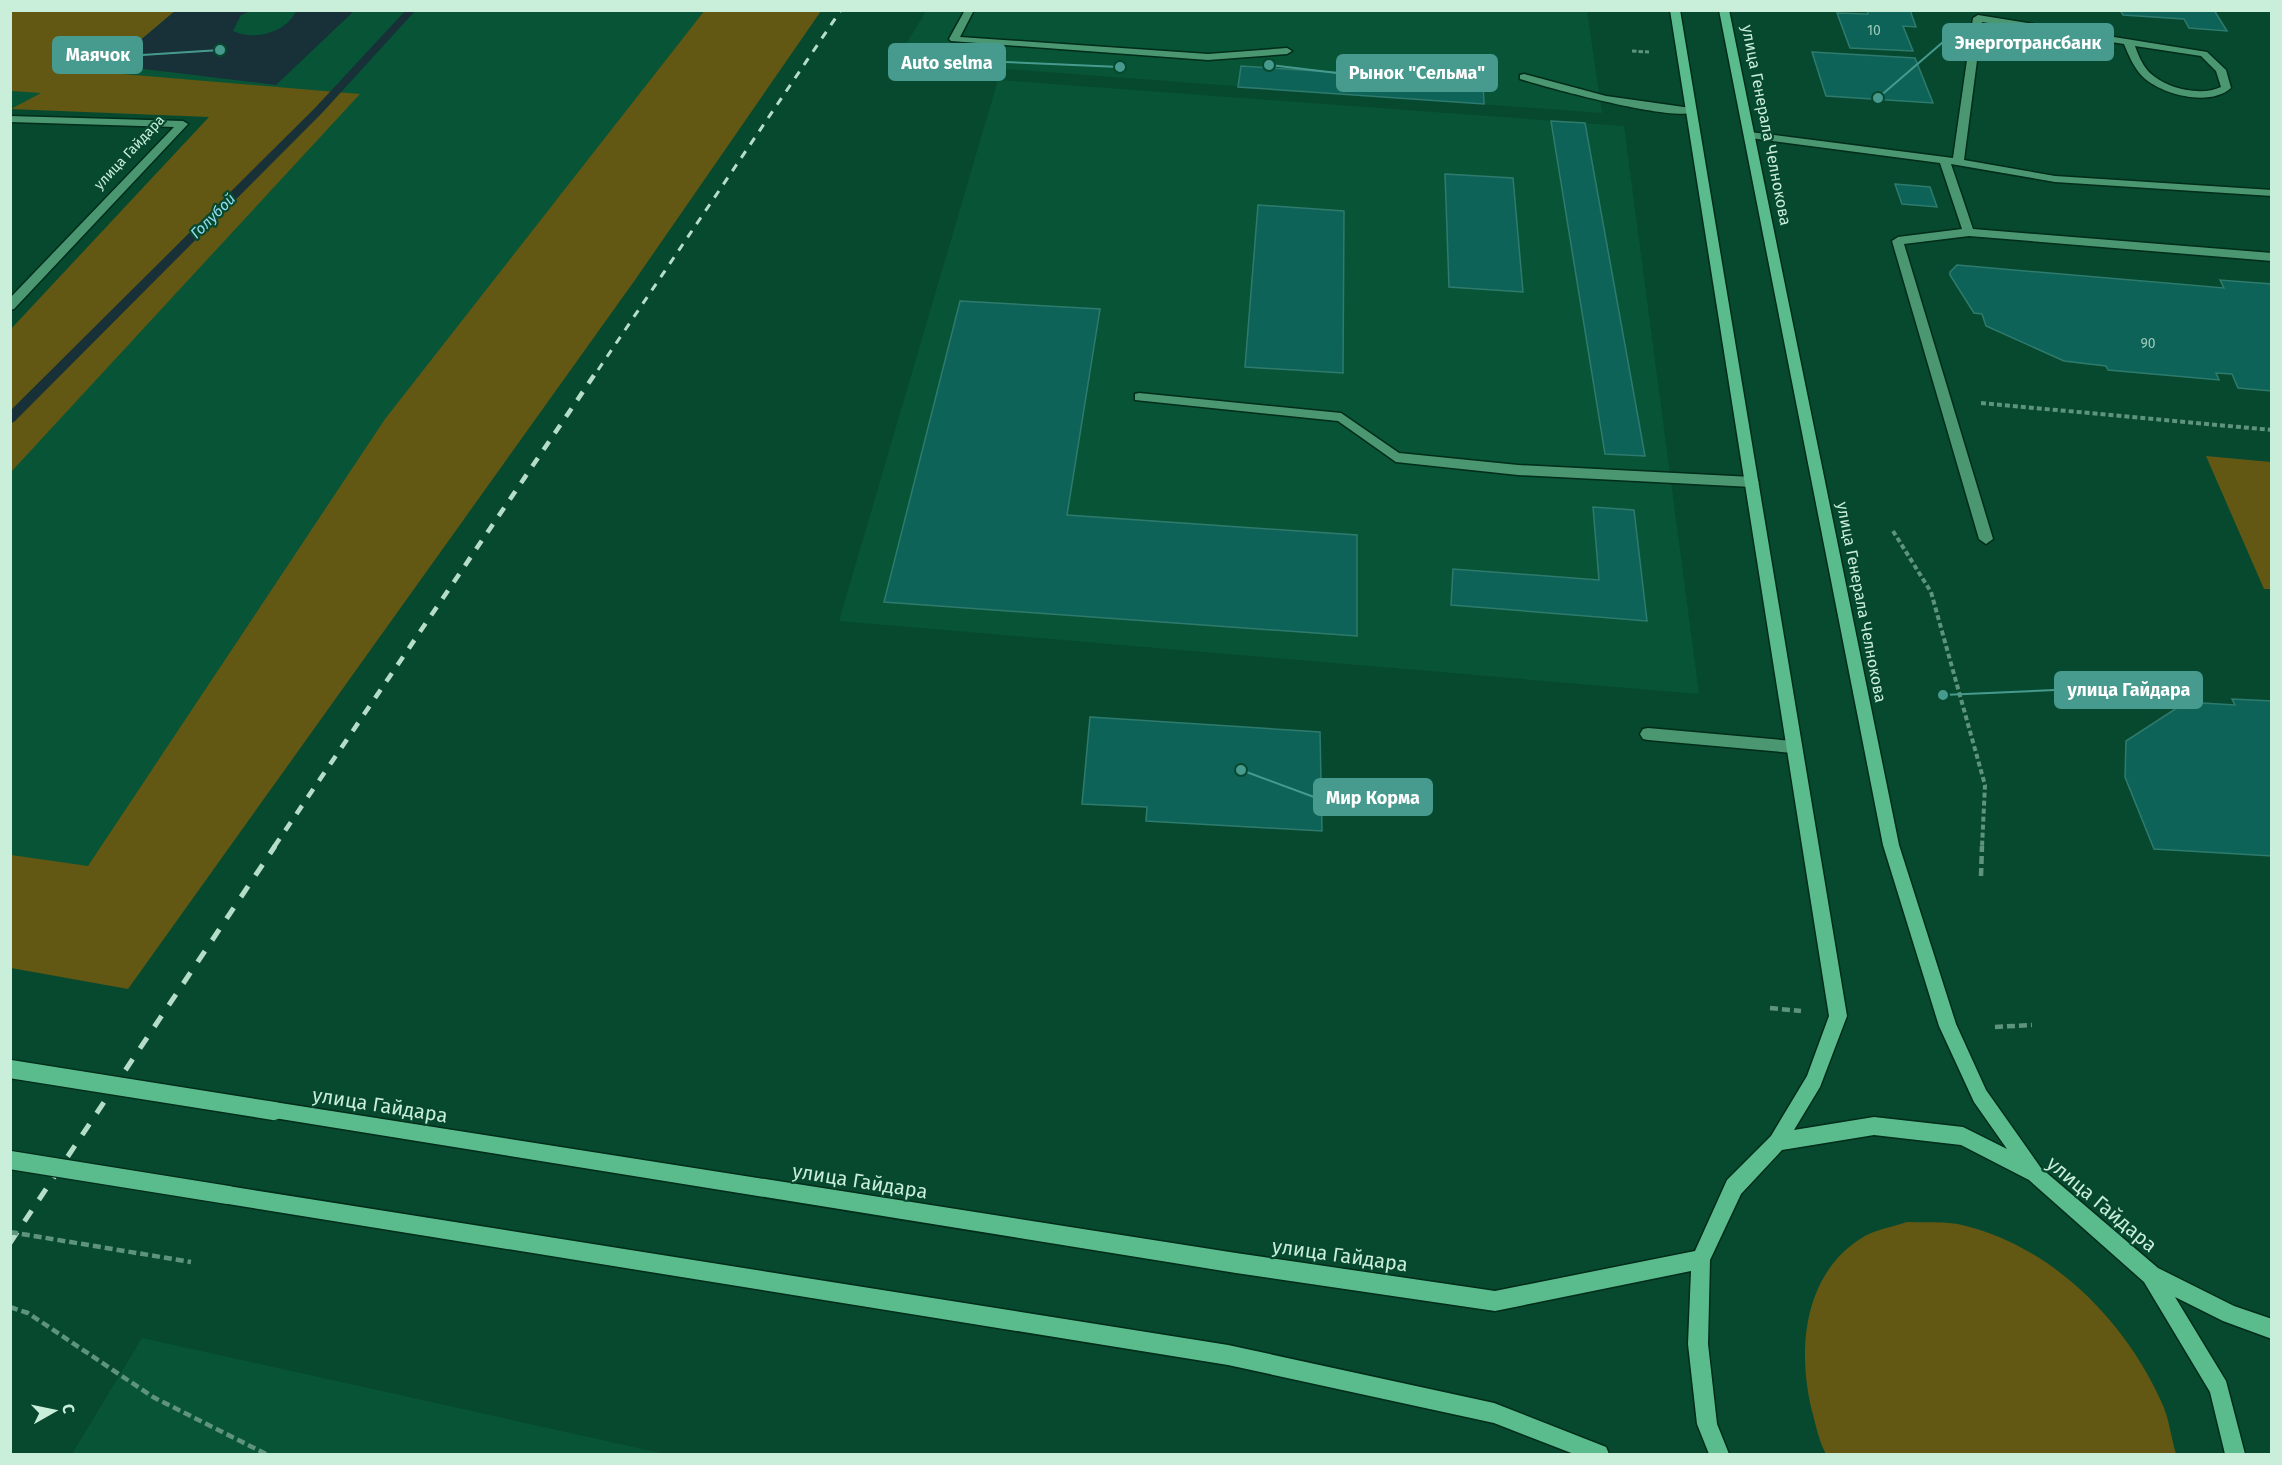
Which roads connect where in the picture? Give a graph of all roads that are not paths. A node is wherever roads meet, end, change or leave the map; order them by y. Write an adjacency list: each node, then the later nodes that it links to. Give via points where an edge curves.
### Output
1 (970, 10): 5 (street, via 954,39 1208,57)
2 (1675, 10): 7 (main road)
3 (1724, 10): 9 (main road, улица Генерала Челнокова)
4 (2128, 42): 4 (street, via 2204,54 2221,70 2226,88 2219,94 2194,93 2149,78); 11 (street, via 1978,18)
5 (1287, 51)
6 (1524, 77): 7 (street, via 1617,102)
7 (1691, 111): 17 (main road)
8 (10, 119): 15 (street, улица Гайдара, via 183,124)
9 (1749, 135): 10 (street); 24 (main road, улица Генерала Челнокова, via 1891,845 1948,1026 1980,1096)
10 (1944, 160): 11 (street); 13 (street)
11 (1958, 162): 12 (street, via 2055,179)
12 (2271, 193)
13 (1969, 232): 14 (street); 18 (street, via 1898,242)
14 (2271, 257)
15 (10, 306)
16 (1139, 397): 17 (street, via 1341,417 1396,457 1518,470)
17 (1752, 482): 20 (main road)
18 (1986, 539)
19 (1648, 734): 20 (street)
20 (1792, 747): 22 (main road, via 1838,1016 1814,1081)
21 (10, 1069): 25 (main road, улица Гайдара, bridge, via 1495,1300)
22 (1777, 1142): 24 (main road, улица Гайдара, via 1874,1126 1963,1136); 25 (main road, via 1734,1187)
23 (10, 1160): 28 (main road, bridge, via 1228,1355 1494,1413)
24 (2035, 1174): 26 (main road, улица Гайдара)
25 (1701, 1259): 29 (main road, via 1698,1344 1707,1424)
26 (2151, 1275): 27 (main road, улица Гайдара, via 2230,1314); 30 (main road, улица Гайдара, via 2219,1388)
27 (2271, 1329)
28 (1599, 1455)
29 (1719, 1455)
30 (2235, 1455)

